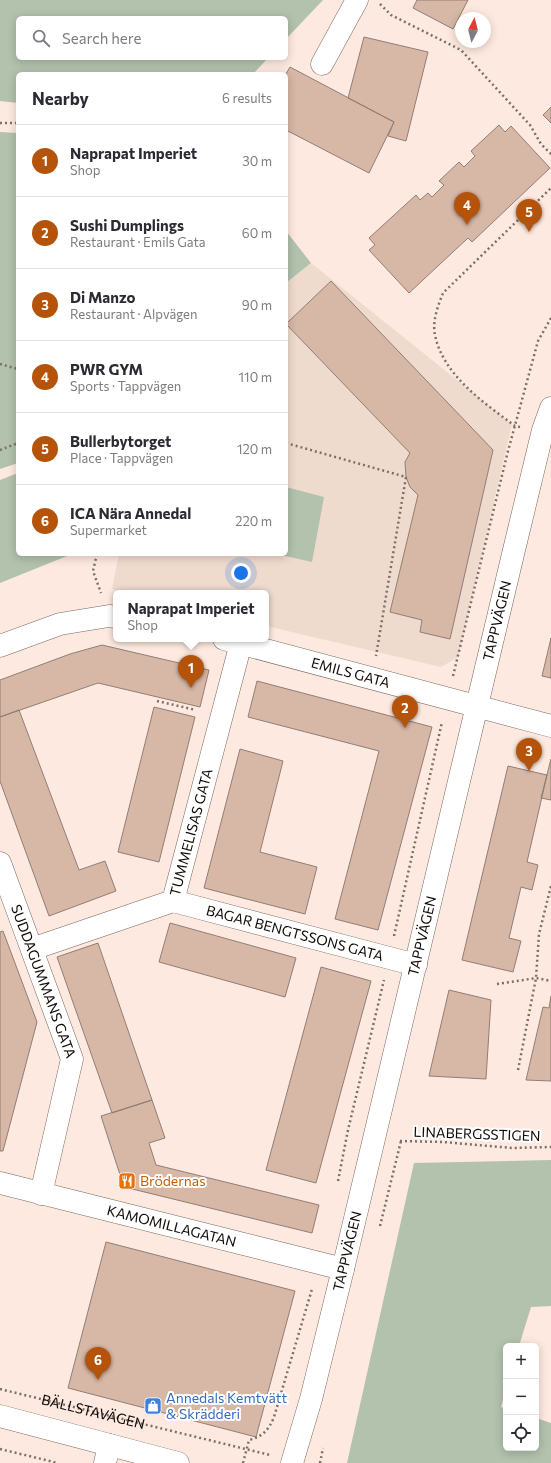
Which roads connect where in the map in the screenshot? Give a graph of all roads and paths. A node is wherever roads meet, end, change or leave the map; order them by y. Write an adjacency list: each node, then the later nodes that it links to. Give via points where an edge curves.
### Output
1 (357, 0): 3 (street)
2 (375, 0): 6 (path, via 391,15 461,50 530,124 541,144)
3 (322, 64)
4 (0, 123): 5 (path)
5 (16, 123)
6 (551, 154)
7 (551, 188): 12 (path, via 443,293 436,310 435,333 440,352 453,371 480,400)
8 (551, 318): 12 (path, via 538,342)
9 (0, 364): 10 (path)
10 (16, 368)
11 (551, 408): 13 (street, TAPPVÄGEN)
12 (515, 426): 13 (path); 23 (path)
13 (543, 433): 25 (street, TAPPVÄGEN)
14 (16, 444): 16 (path)
15 (288, 444): 22 (path, via 406,477)
16 (0, 450)
17 (97, 556): 18 (path, via 93,571)
18 (113, 616): 21 (street, via 60,624)
19 (233, 642): 30 (street, TUMMELISAS GATA)
20 (237, 642): 23 (street, EMILS GATA)
21 (0, 646)
22 (377, 652)
23 (448, 698): 25 (street, EMILS GATA); 33 (path)
24 (157, 701): 26 (path)
25 (477, 707): 27 (street, EMILS GATA); 34 (street, TAPPVÄGEN)
26 (196, 710)
27 (551, 726)
28 (0, 863): 31 (street, SUDDAGUMMANS GATA)
29 (551, 886): 35 (path, via 539,934)
30 (173, 901): 32 (street, TUMMELISAS GATA); 33 (street, BAGAR BENGTSSONS GATA)
31 (8, 909): 32 (street, SUDDAGUMMANS GATA)
32 (32, 950): 43 (street, SUDDAGUMMANS GATA, via 72,1060)
33 (389, 958): 34 (street, BAGAR BENGTSSONS GATA); 42 (path)
34 (416, 965): 45 (street, TAPPVÄGEN)
35 (536, 978): 36 (path); 37 (path); 38 (path)
36 (551, 981)
37 (497, 984)
38 (518, 1070)
39 (401, 1141): 40 (path, LINABERGSSTIGEN, via 512,1148)
40 (551, 1147)
41 (0, 1183): 43 (street, KAMOMILLAGATAN)
42 (336, 1188)
43 (41, 1194): 44 (street, KAMOMILLAGATAN)
44 (319, 1264): 45 (street, KAMOMILLAGATAN); 49 (path, via 274,1417 265,1433 249,1440)
45 (343, 1269): 52 (street, TAPPVÄGEN, via 311,1399)
46 (0, 1388): 49 (path, BÄLLSTAVÄGEN)
47 (0, 1416): 50 (street, BÄLLSTAVÄGEN)
48 (0, 1449): 53 (path)
49 (246, 1450): 52 (path, BÄLLSTAVÄGEN); 55 (path)
50 (107, 1454): 54 (street, BÄLLSTAVÄGEN)
51 (322, 1455): 56 (path)
52 (292, 1461)
53 (58, 1463)
54 (178, 1463)
55 (243, 1463)
56 (320, 1463)

